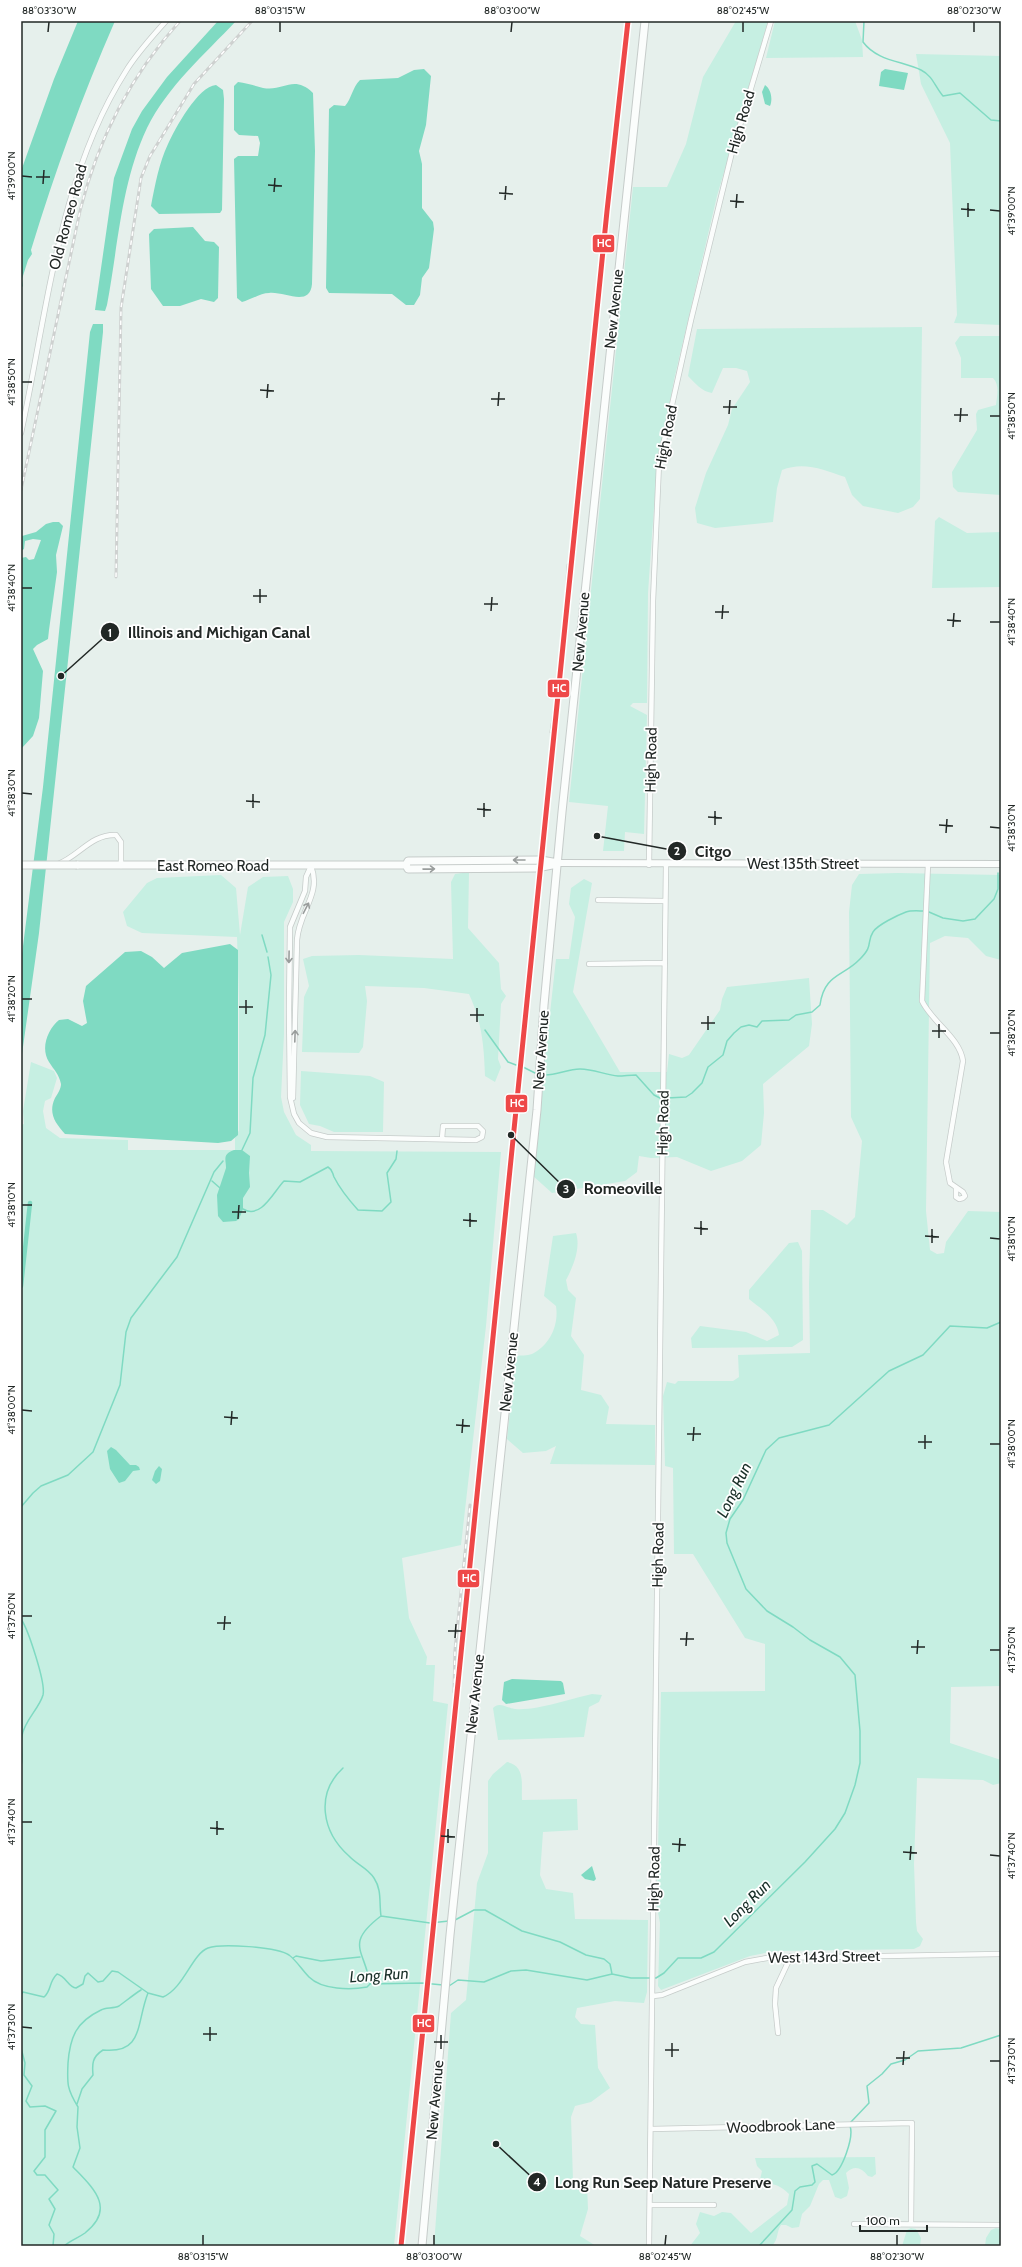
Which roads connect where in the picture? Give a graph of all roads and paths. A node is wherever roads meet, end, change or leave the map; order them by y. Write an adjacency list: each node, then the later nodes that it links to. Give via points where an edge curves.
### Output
1 (166, 21): 4 (street, Old Romeo Road, via 126,70 98,122 78,171 42,320)
2 (645, 21): 5 (main road, New Avenue)
3 (771, 21): 6 (street, High Road, via 732,152 691,320 660,463 654,585)
4 (21, 433)
5 (558, 864): 6 (street, West 135th Street); 12 (main road, East Romeo Road, via 537,868 408,869 406,865); 30 (main road, New Avenue, via 537,1110 452,1910)
6 (649, 864): 7 (street, West 135th Street)
7 (666, 864): 8 (street, West 135th Street); 14 (street, High Road)
8 (928, 864): 9 (street, West 135th Street); 19 (street, via 922,1001 926,1010 962,1051 963,1061 946,1162 950,1183)
9 (1001, 864)
10 (23, 866): 11 (main road, East Romeo Road, bridge); 11 (street, bridge, via 49,867 63,862 98,837 116,835 121,842)
11 (121, 866): 12 (main road, East Romeo Road)
12 (311, 866): 17 (street, one-way to 12, via 298,929 314,889 315,877); 17 (street, one-way to 17, via 306,877 305,891 290,927)
13 (598, 900): 14 (street)
14 (666, 901): 15 (street, High Road)
15 (665, 963): 16 (street); 22 (street, High Road)
16 (589, 964)
17 (292, 1103): 18 (street, via 299,1123 321,1137)
18 (442, 1139): 18 (street, via 476,1140 482,1138 483,1131 478,1126 443,1126)
19 (956, 1188)
20 (1001, 1954): 21 (street, West 143rd Street)
21 (791, 1956): 22 (street, West 143rd Street, via 745,1962 662,1995); 23 (street, via 776,1988)
22 (653, 1996): 24 (street, High Road)
23 (778, 2033)
24 (651, 2129): 25 (street, High Road); 28 (street, Woodbrook Lane, via 912,2123)
25 (650, 2204): 26 (street); 31 (street, High Road)
26 (714, 2205)
27 (854, 2224): 28 (street)
28 (911, 2224): 29 (street)
29 (1001, 2225)
30 (422, 2246)
31 (649, 2246)

